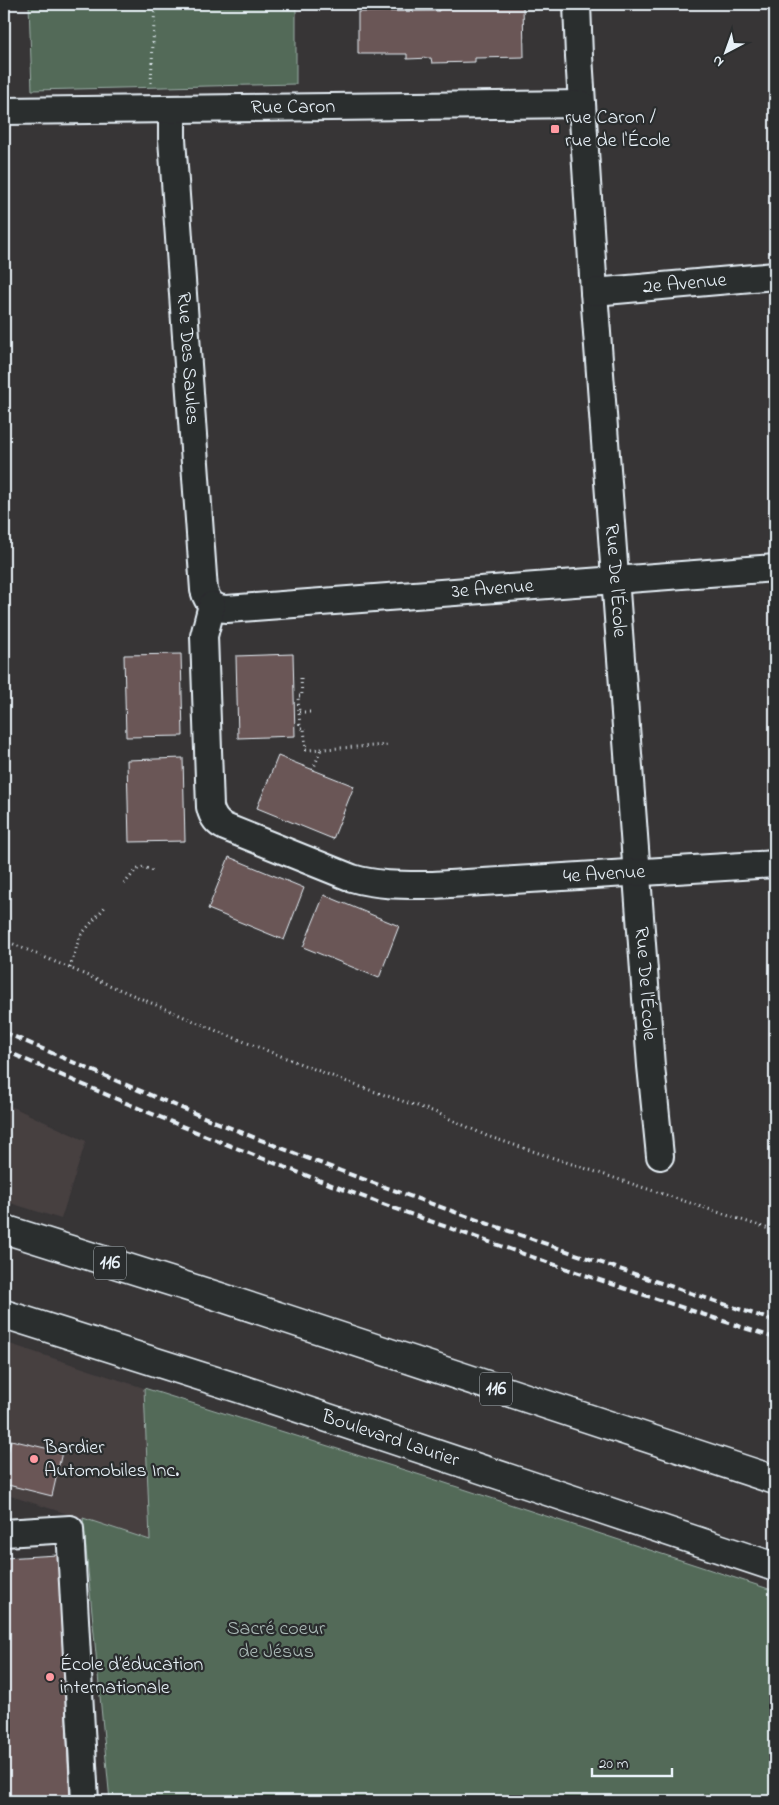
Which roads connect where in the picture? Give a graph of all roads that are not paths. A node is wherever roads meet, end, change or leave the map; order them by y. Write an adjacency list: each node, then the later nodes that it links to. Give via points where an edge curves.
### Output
1 (577, 4): 2 (street, Rue De l'École)
2 (582, 104): 3 (street, Rue Caron); 6 (street, Rue De l'École)
3 (172, 109): 4 (street, Rue Caron); 9 (street, Rue Des Saules, via 204,590)
4 (4, 111)
5 (775, 276): 6 (street, 2e Avenue)
6 (594, 292): 8 (street, Rue De l'École)
7 (775, 568): 8 (street, 3e Avenue)
8 (616, 581): 9 (street, 3e Avenue, via 226,609); 11 (street, Rue De l'École)
9 (212, 605): 11 (street, 4e Avenue, via 204,636 210,807 220,825 362,881 381,884 432,885)
10 (775, 864): 11 (street, 4e Avenue)
11 (637, 873): 12 (street, Rue De l'École)
12 (660, 1156)
13 (4, 1229): 15 (main road, 116)
14 (4, 1314): 17 (main road, Boulevard Laurier, via 241,1389)
15 (775, 1480)
16 (4, 1533): 18 (street, via 70,1529)
17 (775, 1567)
18 (85, 1801)

